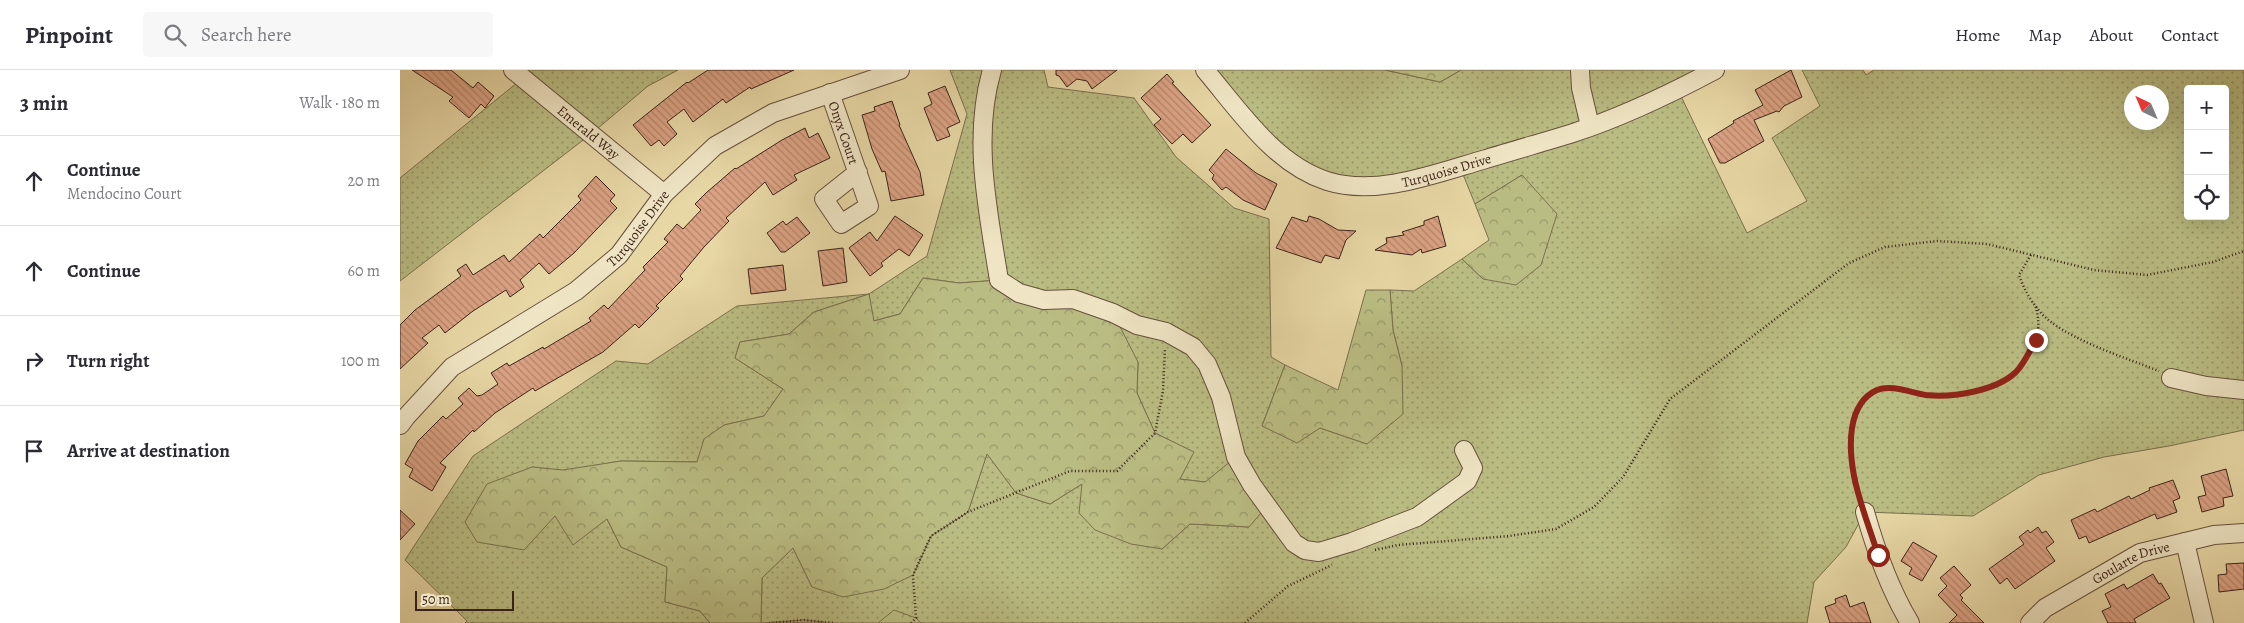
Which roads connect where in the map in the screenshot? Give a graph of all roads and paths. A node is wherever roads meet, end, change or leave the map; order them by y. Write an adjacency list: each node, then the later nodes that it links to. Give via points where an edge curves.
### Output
1 (514, 70): 10 (street, Emerald Way)
2 (900, 70): 7 (street, Turquoise Drive)
3 (992, 70): 14 (street, via 983,113 984,188 999,280 1020,293 1044,300 1073,299 1137,325)
4 (1205, 70): 8 (street, Turquoise Drive, via 1264,139 1292,163 1327,181 1368,186 1408,182)
5 (1580, 70): 8 (street)
6 (1715, 70): 8 (street, Turquoise Drive, via 1678,90)
7 (830, 93): 9 (street, Onyx Court); 10 (street, Turquoise Drive, via 773,113 715,146)
8 (1590, 126)
9 (858, 172)
10 (664, 194): 17 (street, Turquoise Drive, via 619,255 576,291 452,367)
11 (2244, 251): 12 (path, via 2213,262 2147,275 2094,270)
12 (2031, 255): 13 (path, via 2020,275 2023,287); 22 (path, via 1987,244 1937,241 1885,247 1849,263 1670,399 1623,477 1594,507 1556,529 1509,536 1398,544)
13 (2035, 304): 15 (path, via 2050,321 2073,335); 19 (path, via 2040,322 2036,340 2015,372 1998,382 1982,390 1944,396 1878,390 1865,400 1855,416 1850,434 1854,477)
14 (1166, 332): 18 (street, via 1193,347 1207,364 1221,398 1236,457 1294,543 1305,550 1319,552 1352,542 1416,516 1467,481 1473,468); 27 (path, via 1163,391 1155,433 1116,471 1070,471 968,512 931,536 913,575 916,618)
15 (2171, 378): 16 (street)
16 (2244, 390)
17 (400, 425)
18 (1464, 450)
19 (1865, 512): 24 (street, via 1878,555)
20 (2244, 533): 21 (street, Goularte Drive, via 2214,535)
21 (2185, 542): 29 (street, Goularte Drive, via 2140,553 2045,608); 30 (street)
22 (1374, 551)
23 (1340, 562): 28 (path, via 1288,586)
24 (1907, 619)
25 (769, 623): 26 (path, via 804,620)
26 (834, 623)
27 (911, 623)
28 (1245, 623)
29 (2030, 623)
30 (2204, 623)

